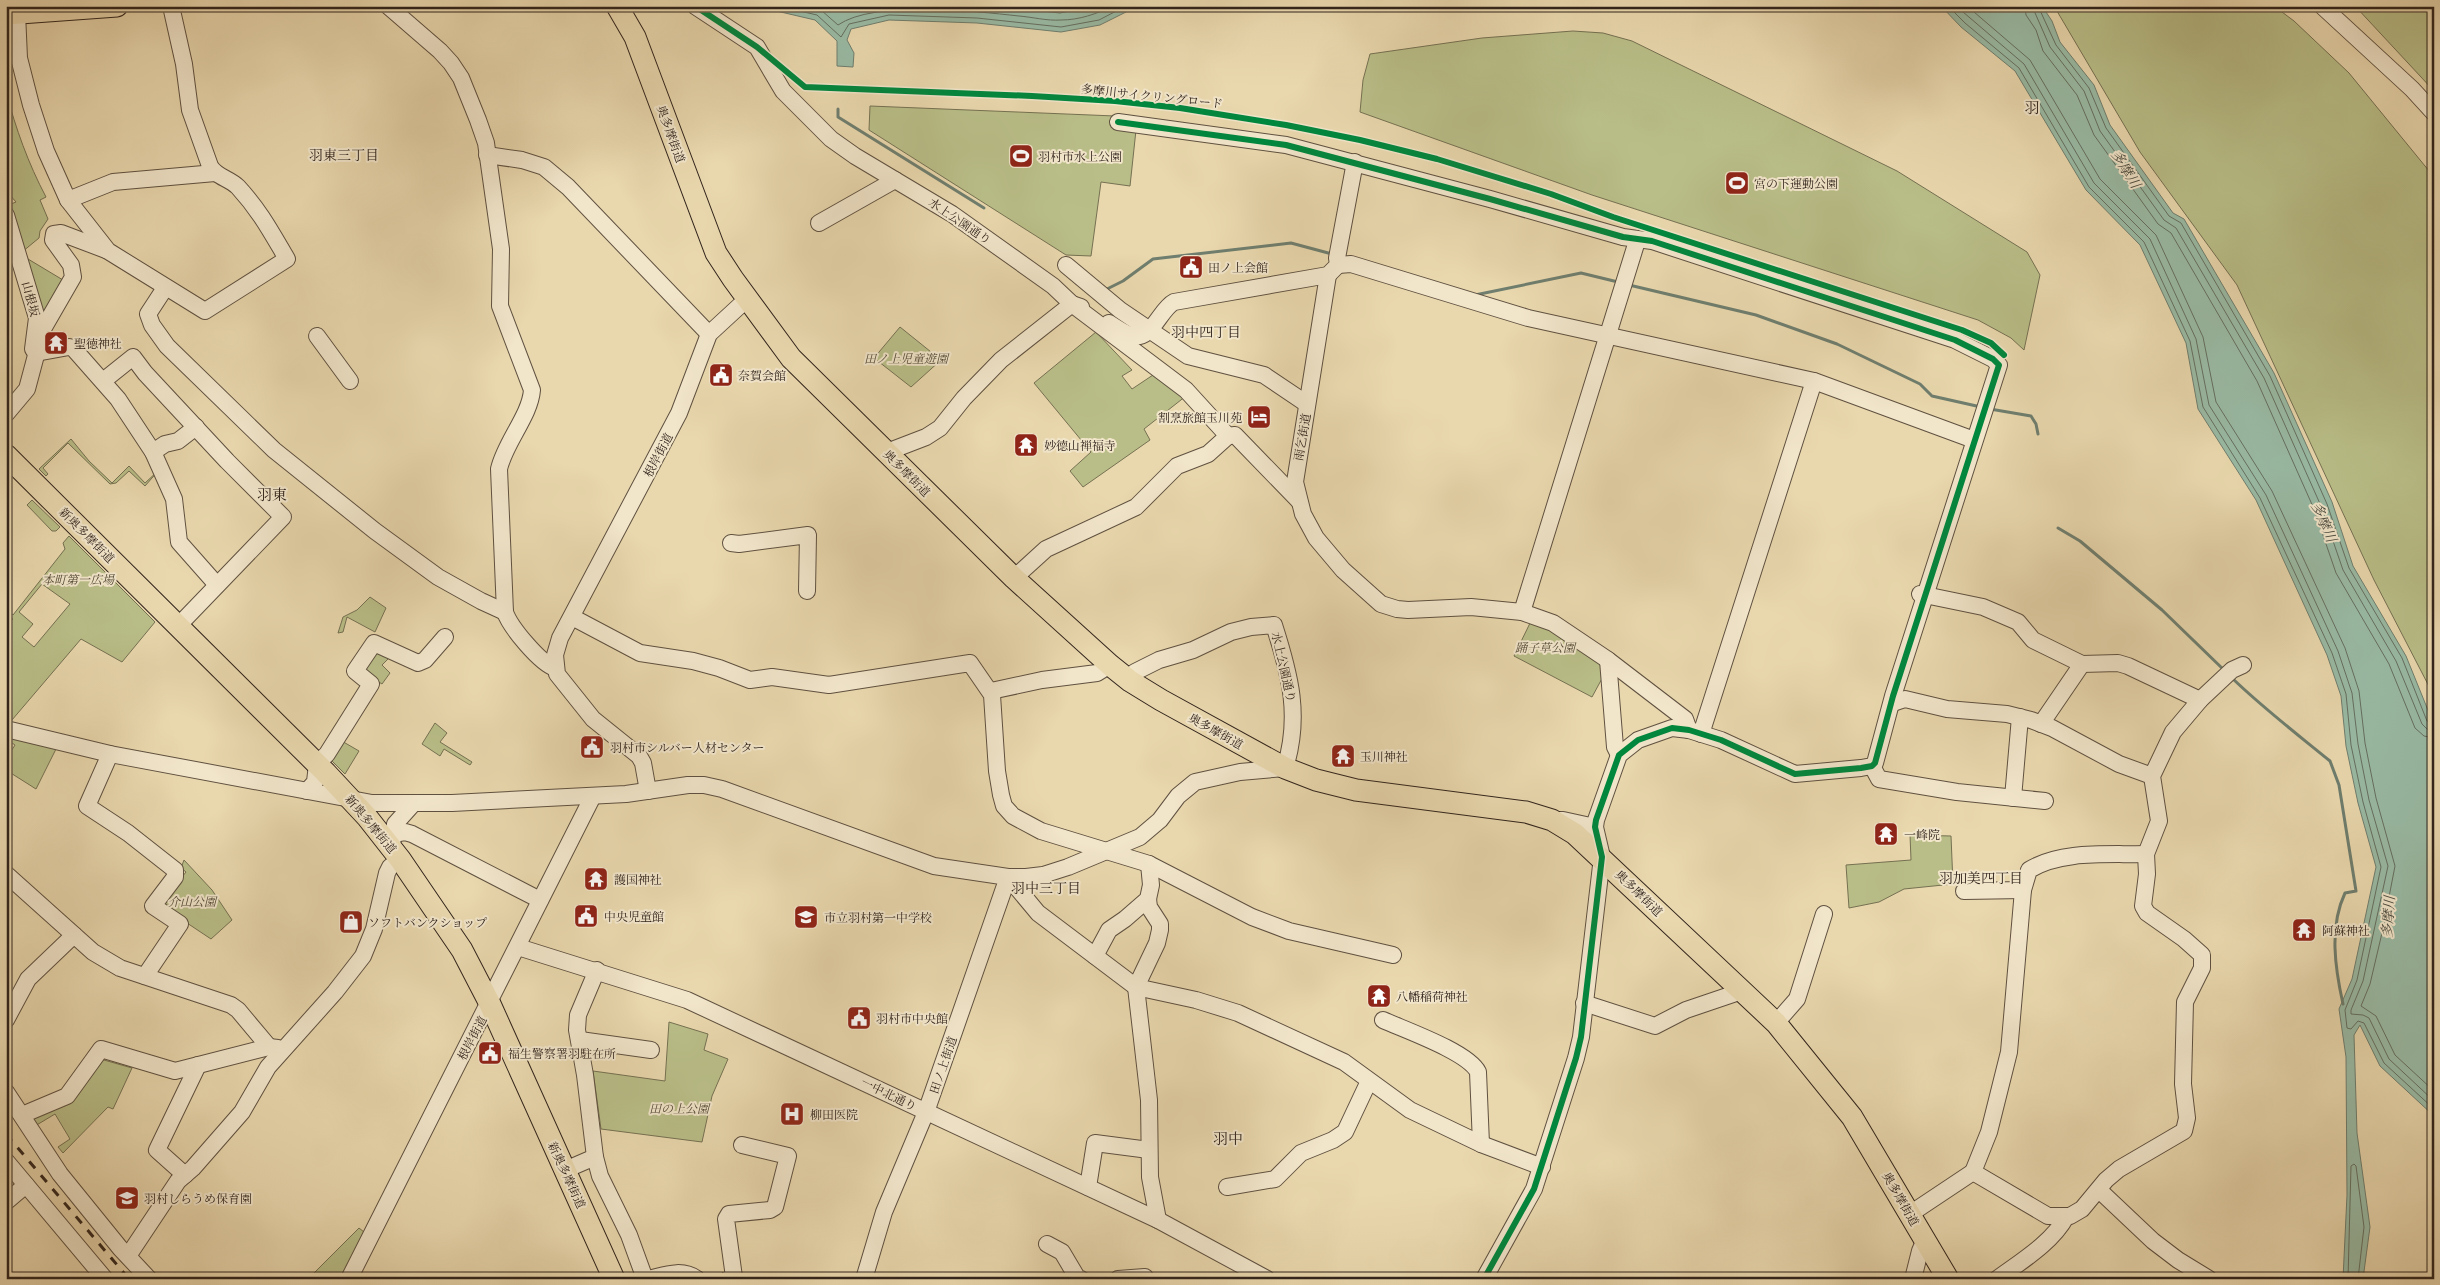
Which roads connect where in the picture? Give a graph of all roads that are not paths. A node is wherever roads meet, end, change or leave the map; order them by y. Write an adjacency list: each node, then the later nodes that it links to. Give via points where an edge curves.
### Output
1 (117, 6): 7 (main road)
2 (171, 6): 13 (street, via 190,110)
3 (388, 6): 11 (street, via 440,51 461,78 486,143)
4 (618, 6): 24 (main road, 奥多摩街道, via 638,44 713,245)
5 (695, 6): 14 (street, 水上公園通り, via 757,47 783,91 831,139)
6 (2322, 6): 9 (street)
7 (74, 8): 8 (main road)
8 (11, 13): 15 (street, via 31,105 46,151)
9 (2434, 113)
10 (1118, 122): 12 (street, via 1286,145)
11 (487, 155): 27 (street, via 544,167 568,187); 48 (street, via 501,249 500,306 532,390 499,469)
12 (1354, 162): 18 (street); 21 (street, 雨乞街道)
13 (215, 173): 15 (street, via 113,182); 23 (street, via 237,186 264,218 287,259 205,311)
14 (895, 180): 17 (street); 25 (street, 水上公園通り, via 970,227 1053,286)
15 (68, 200): 19 (street)
16 (6, 215): 20 (street, 山根坂)
17 (819, 223)
18 (1637, 240): 28 (street); 38 (street, via 1652,241 1955,340 1992,358 1999,365)
19 (108, 251): 23 (street); 30 (street, via 60,233 54,234 53,240 71,265 73,277 43,329)
20 (12, 253): 30 (street, 山根坂, via 37,318 32,344)
21 (1335, 263): 26 (street, via 1178,300 1165,308); 28 (street, via 1351,264 1528,318); 34 (street, 雨乞街道)
22 (1066, 265): 26 (street)
23 (165, 288): 48 (street, via 148,314 157,334 274,450 420,565)
24 (747, 298): 27 (street, 根岸街道); 40 (main road, 奥多摩街道, via 799,367)
25 (1072, 304): 26 (street, via 1132,336); 37 (street, 水上公園通り, via 1186,390); 40 (street, via 1001,360 940,428 926,437)
26 (1149, 330): 34 (street, via 1188,356 1264,375)
27 (709, 334): 50 (street, 根岸街道, via 679,413)
28 (1608, 334): 33 (street); 49 (street)
29 (317, 336): 32 (street)
30 (36, 353): 31 (street, via 73,348); 35 (street, via 27,389)
31 (103, 381): 36 (street, via 133,357); 39 (street)
32 (350, 381)
33 (1814, 381): 38 (street); 65 (street)
34 (1307, 404): 42 (street, 雨乞街道, via 1296,472)
35 (6, 414)
36 (196, 427): 39 (street, via 178,441); 45 (street, via 283,518)
37 (1228, 436): 42 (street, via 1235,435); 44 (street, via 1208,454 1177,466 1136,507 1046,549)
38 (1974, 440): 47 (street)
39 (153, 452): 45 (street, via 174,499 179,542)
40 (886, 452): 44 (main road, 奥多摩街道)
41 (6, 455): 51 (main road, 新奥多摩街道)
42 (1299, 501): 49 (street, via 1324,549 1381,604 1397,609 1471,607)
43 (731, 543): 46 (street, via 808,535)
44 (1014, 578): 55 (main road, 奥多摩街道)
45 (217, 585): 51 (street)
46 (807, 591)
47 (1923, 594): 54 (street, via 1982,607 2018,622 2033,640); 61 (street)
48 (505, 612): 56 (street, via 510,623 546,665)
49 (1522, 612): 53 (street, via 1554,623)
50 (572, 617): 56 (street, 根岸街道, via 556,648); 59 (street, via 640,653 693,661 750,680 772,677 829,685 970,663)
51 (178, 626): 68 (main road, 新奥多摩街道)
52 (445, 637): 68 (street, via 425,660 418,663 374,643 355,670 371,684 327,754)
53 (1608, 660): 65 (street, via 1684,719); 67 (street, via 1615,747)
54 (2082, 664): 60 (street, via 2118,663 2128,666); 63 (street)
55 (1110, 665): 58 (main road, 奥多摩街道); 59 (street, via 1097,673)
56 (555, 668): 72 (street, via 593,719 638,756)
57 (2233, 671): 60 (street)
58 (1130, 681): 70 (main road, 奥多摩街道); 70 (street, 水上公園通り, via 1135,672 1159,660 1193,650 1232,632 1274,625 1294,711 1293,739)
59 (990, 691): 82 (street, via 997,771 1002,800 1008,811 1018,821 1041,831)
60 (2200, 700): 71 (street, via 2173,732)
61 (1893, 703): 62 (street, via 1905,699); 69 (street, via 1877,759)
62 (2020, 717): 63 (street); 75 (street)
63 (2041, 724): 71 (street, via 2119,764)
64 (6, 729): 66 (street)
65 (1695, 732): 67 (street, via 1672,728 1653,733); 69 (street, via 1795,774)
66 (110, 754): 73 (street); 98 (street, via 87,806 128,833 174,870 176,877 153,906 180,924)
67 (1619, 755): 80 (street)
68 (317, 764): 73 (street, via 315,782); 76 (main road, 新奥多摩街道)
69 (1872, 766): 75 (street, via 1879,778)
70 (1285, 768): 79 (main road, 奥多摩街道, via 1356,790 1526,812); 82 (street, via 1240,772 1195,782 1178,796 1152,828)
71 (2152, 776): 83 (street, via 2159,821)
72 (647, 784): 74 (street); 87 (street, via 704,784 934,866)
73 (308, 791): 76 (street)
74 (593, 796): 78 (street); 91 (street, 根岸街道)
75 (2013, 798): 77 (street)
76 (351, 800): 78 (street); 81 (main road, 新奥多摩街道)
77 (2045, 801)
78 (413, 804): 81 (street, via 397,821)
79 (1552, 820): 80 (street); 84 (main road, 奥多摩街道)
80 (1595, 827): 84 (street)
81 (395, 847): 91 (street, via 406,832 412,834); 102 (main road, 新奥多摩街道, via 446,924); 107 (street, via 374,929 363,956 336,992)
82 (1112, 851): 85 (street); 87 (street, via 1043,875)
83 (2146, 854): 88 (street, via 2042,862 2029,870); 126 (street, via 2144,910 2200,952 2203,959 2202,968 2185,1002 2183,1076 2186,1124 2181,1134 2112,1174)
84 (1602, 857): 100 (main road, 奥多摩街道); 101 (street)
85 (1149, 864): 90 (street, via 1151,885); 95 (street, via 1252,917 1289,931)
86 (6, 874): 93 (street)
87 (1008, 877): 96 (street, via 1038,913); 112 (street, 田ノ上街道)
88 (2023, 890): 89 (street); 121 (street, via 2010,1052 1989,1132)
89 (1964, 891)
90 (1148, 899): 96 (street, via 1109,930); 99 (street, via 1160,930)
91 (540, 900): 94 (street, 根岸街道)
92 (1824, 914): 105 (street, via 1797,999)
93 (74, 936): 98 (street, via 120,968); 103 (street, via 28,980)
94 (518, 947): 97 (street, 一中北通り); 102 (street, 根岸街道)
95 (1393, 955)
96 (1094, 956): 99 (street)
97 (597, 970): 106 (street, via 578,1016); 112 (street, 一中北通り, via 687,1000)
98 (145, 976): 107 (street, via 231,1005)
99 (1136, 987): 110 (street, via 1238,1013 1344,1062); 116 (street, via 1149,1100)
100 (1742, 991): 101 (street, via 1686,1010 1655,1026); 105 (main road, 奥多摩街道)
101 (1584, 1003): 119 (street, via 1576,1058)
102 (490, 1004): 120 (main road, 新奥多摩街道); 137 (street, 根岸街道)
103 (6, 1020)
104 (1383, 1020): 114 (street, via 1473,1063 1478,1072)
105 (1776, 1023): 128 (main road, 奥多摩街道, via 1852,1117)
106 (580, 1040): 108 (street); 117 (street)
107 (277, 1048): 109 (street); 122 (street, via 242,1112)
108 (651, 1050)
109 (198, 1064): 113 (street, via 175,1070 101,1049 67,1096); 122 (street, via 157,1150)
110 (1369, 1081): 114 (street, via 1410,1110); 125 (street, via 1345,1132 1301,1153 1275,1179)
111 (6, 1092): 113 (street)
112 (926, 1112): 124 (street, 一中北通り); 143 (street, 田ノ上街道, via 884,1212)
113 (22, 1115): 133 (street, via 60,1174)
114 (1481, 1144): 119 (street)
115 (742, 1145): 142 (street, via 788,1156 774,1207 729,1214 726,1219 734,1277)
116 (1149, 1150): 124 (street, via 1095,1143); 130 (street)
117 (595, 1157): 120 (street); 139 (street, via 600,1176)
118 (6, 1161): 123 (street)
119 (1542, 1167): 147 (street, via 1528,1201)
120 (565, 1170): 138 (main road, 新奥多摩街道)
121 (1973, 1172): 128 (street); 129 (street, via 2048,1216)
122 (185, 1175): 133 (street)
123 (26, 1184): 127 (street); 134 (street)
124 (1088, 1187): 130 (street, 一中北通り)
125 (1227, 1187)
126 (2099, 1190): 129 (street, via 2082,1210); 151 (street, via 2153,1241)
127 (6, 1202)
128 (1910, 1214): 131 (main road, 奥多摩街道)
129 (2066, 1217): 150 (street, via 2030,1254)
130 (1158, 1220): 146 (street, 一中北通り)
131 (1924, 1242): 148 (street); 149 (main road, 奥多摩街道)
132 (1046, 1244): 144 (street, via 1062,1252 1072,1271)
133 (128, 1256): 136 (street)
134 (95, 1275)
135 (1145, 1277): 145 (street)
136 (149, 1279)
137 (349, 1279)
138 (614, 1279)
139 (645, 1279)
140 (649, 1279): 141 (street, via 673,1273 690,1274)
141 (697, 1279)
142 (728, 1279)
143 (864, 1279)
144 (1081, 1279)
145 (1118, 1279)
146 (1267, 1279)
147 (1484, 1279)
148 (1913, 1279)
149 (1948, 1279)
150 (1997, 1279)
151 (2209, 1279)

